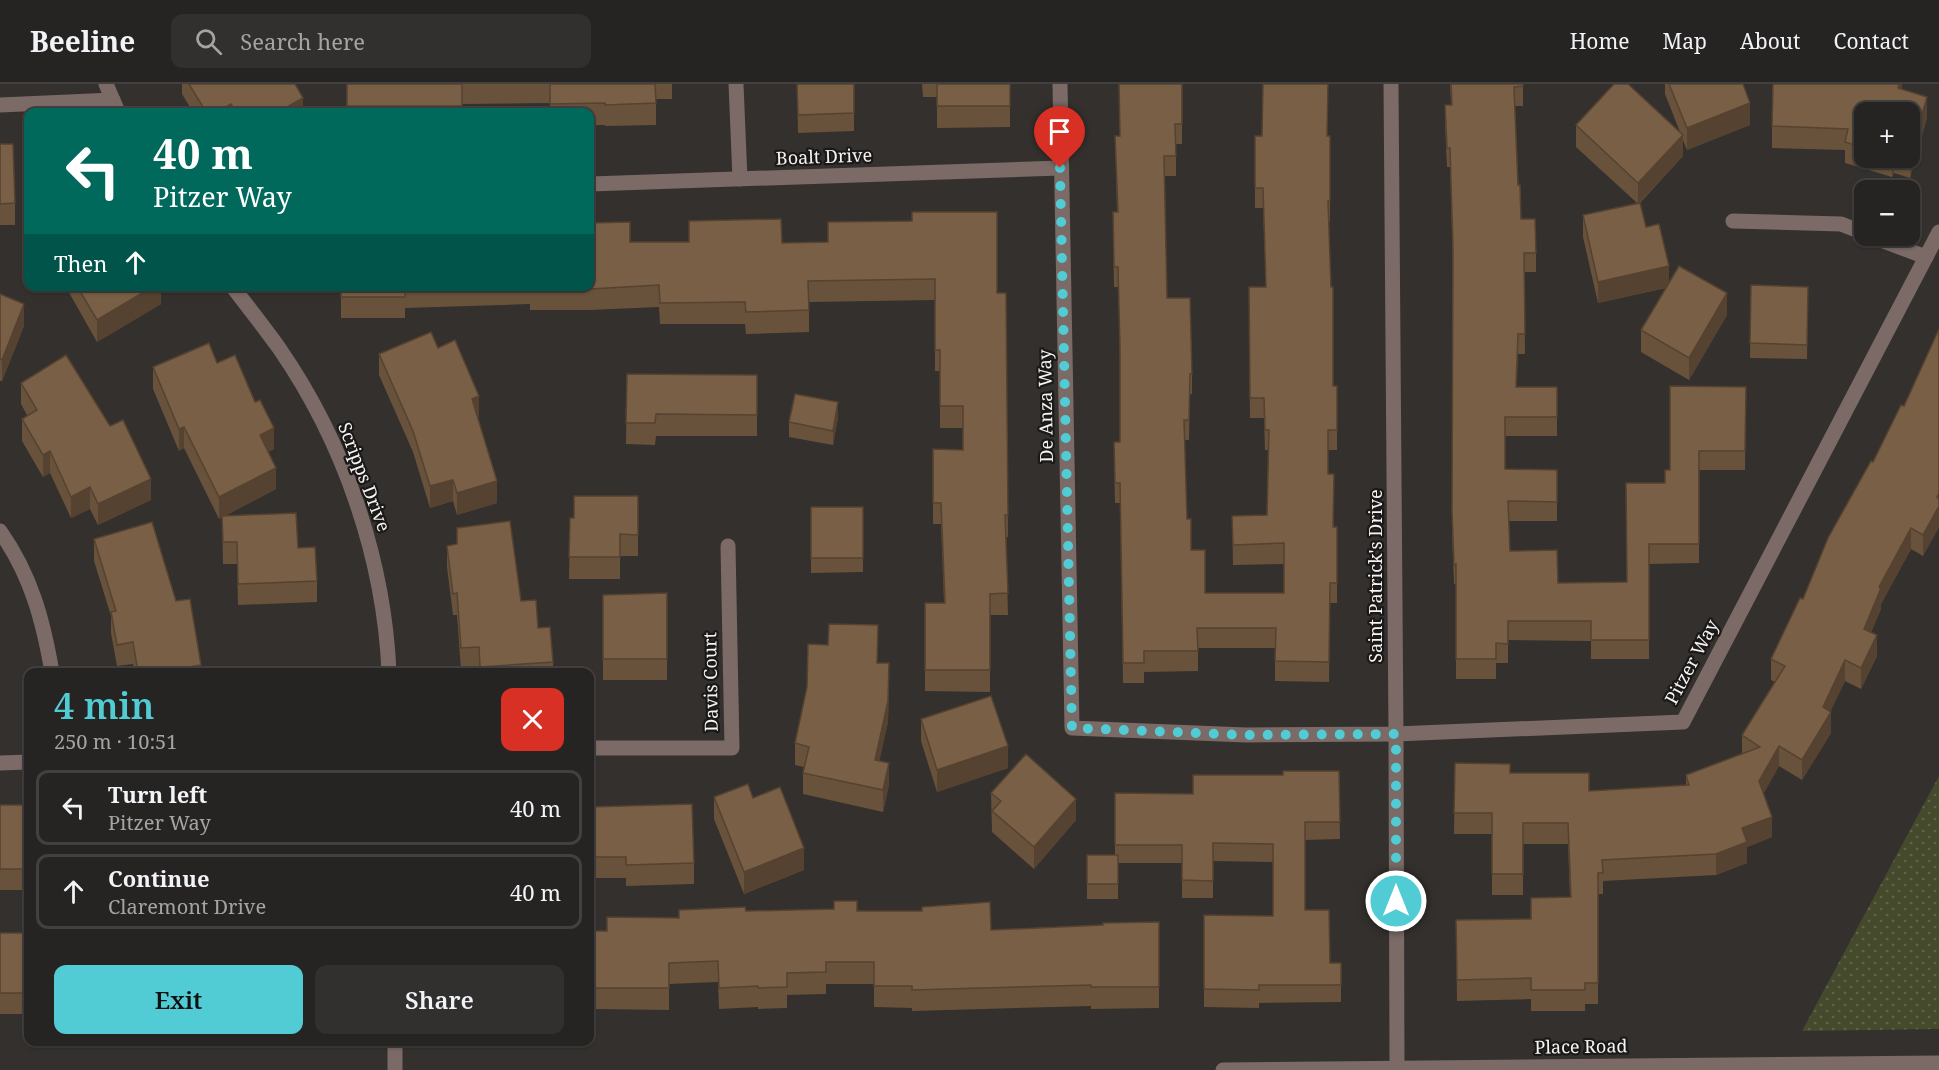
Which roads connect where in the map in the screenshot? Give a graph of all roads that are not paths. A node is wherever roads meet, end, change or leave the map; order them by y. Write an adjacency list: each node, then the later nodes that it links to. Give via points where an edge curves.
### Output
1 (106, 84): 6 (street)
2 (736, 84): 8 (street)
3 (1060, 84): 7 (street, De Anza Way)
4 (1391, 84): 21 (street, Saint Patrick's Drive)
5 (0, 105): 6 (street)
6 (116, 106)
7 (1060, 168): 8 (street, Boalt Drive); 20 (street, De Anza Way)
8 (740, 179): 9 (street, Boalt Drive)
9 (594, 184)
10 (1733, 221): 11 (street, via 1841,224)
11 (1854, 229)
12 (1939, 232): 14 (street, Pitzer Way)
13 (1897, 246): 14 (street)
14 (1926, 257): 21 (street, Pitzer Way, via 1683,722)
15 (236, 291): 19 (street, Scripps Drive, via 280,349 335,447 372,554)
16 (0, 531): 18 (street, via 29,581 43,623)
17 (728, 546): 22 (street, Davis Court, via 732,748)
18 (51, 668)
19 (389, 668)
20 (1072, 728): 21 (street, Pitzer Way, via 1246,735)
21 (1396, 734): 27 (street, Saint Patrick's Drive)
22 (594, 748)
23 (24, 762): 24 (street)
24 (0, 763)
25 (395, 1046): 28 (street)
26 (1939, 1063): 27 (street, Place Road)
27 (1397, 1068): 29 (street, Place Road)
28 (395, 1070)
29 (1223, 1070)

